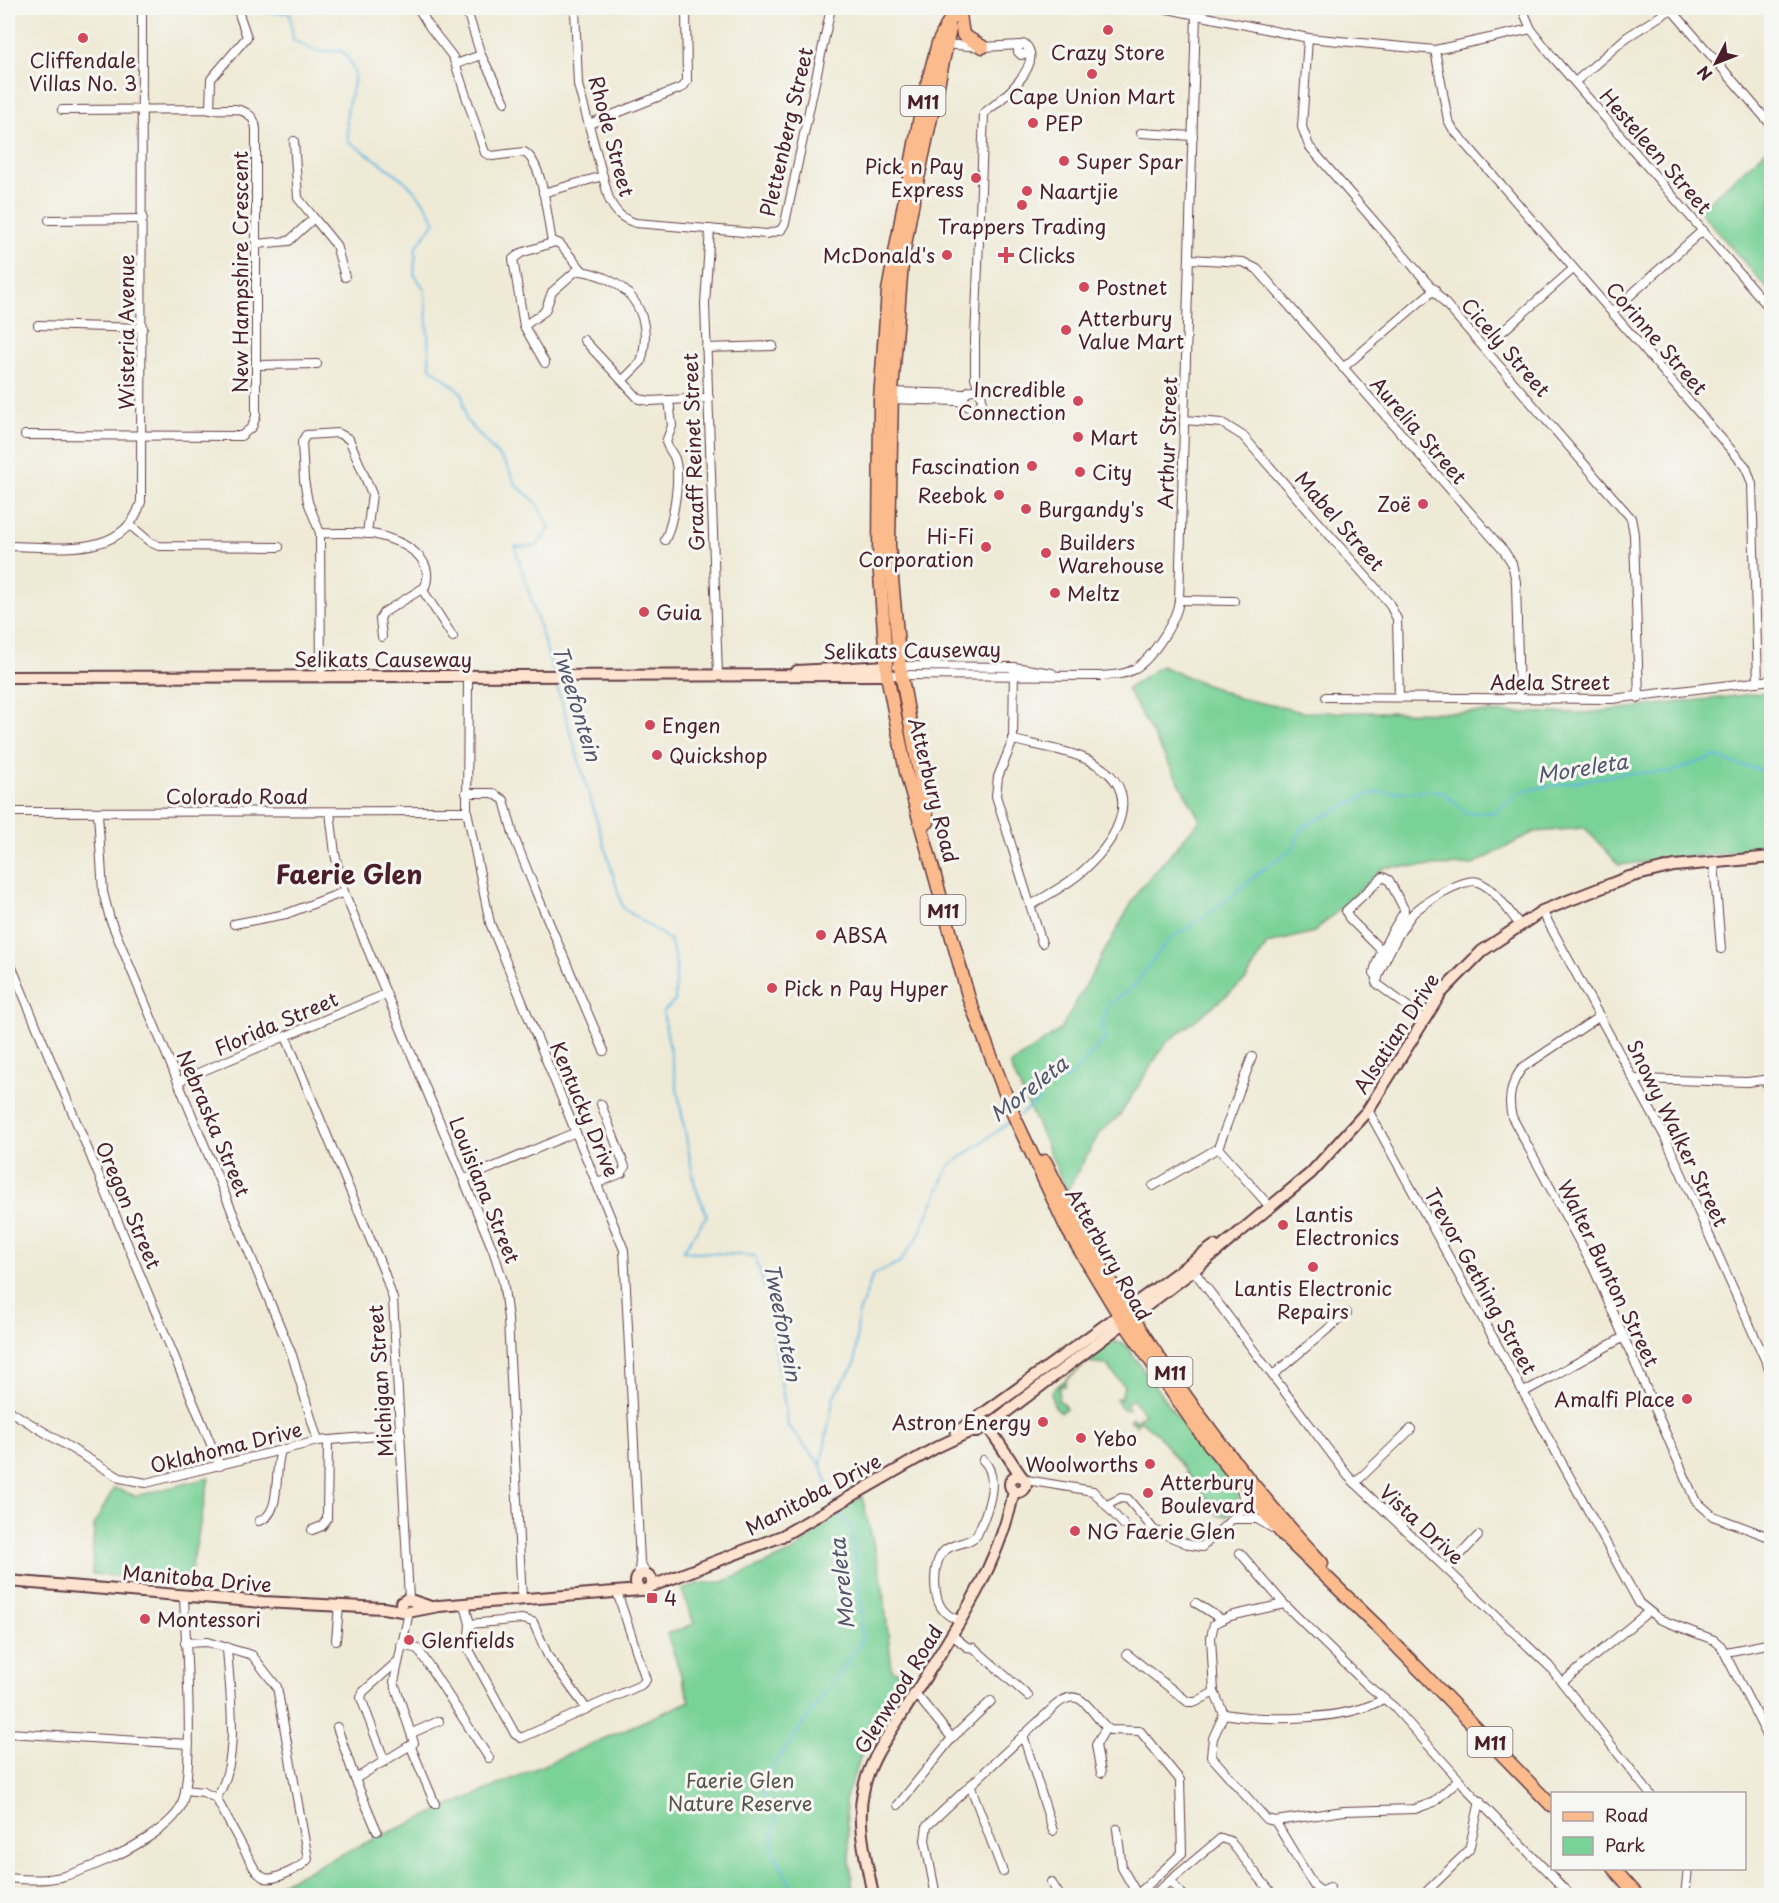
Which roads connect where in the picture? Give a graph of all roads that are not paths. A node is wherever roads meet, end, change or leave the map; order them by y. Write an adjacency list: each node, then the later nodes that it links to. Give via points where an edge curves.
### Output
1 (142, 8): 23 (street, Wisteria Avenue)
2 (237, 8): 24 (street, via 247,38 212,76)
3 (418, 8): 19 (street)
4 (466, 8): 18 (street)
5 (575, 8): 25 (street, Rhode Street, via 577,77)
6 (687, 8): 25 (street, via 687,81 683,87)
7 (831, 8): 35 (street, Plettenberg Street, via 785,223 781,230 767,234)
8 (1163, 8): 12 (street)
9 (1522, 8): 13 (street, Hesteleen Street)
10 (1672, 8): 20 (street, via 1627,37); 26 (street)
11 (955, 9): 15 (main road, Atterbury Road / M11); 16 (main road, via 961,32)
12 (1196, 14): 14 (street); 28 (street, Arthur Street)
13 (1531, 29): 17 (street); 20 (street, Hesteleen Street)
14 (1308, 38): 17 (street); 43 (street, Cicely Street, via 1304,137)
15 (943, 44): 16 (street); 61 (main road, Atterbury Road / M11, via 902,262)
16 (983, 47): 57 (street, via 1022,51 1024,70 1017,85 984,113)
17 (1435, 50): 40 (street, Corinne Street, via 1453,129)
18 (481, 55): 19 (street); 21 (street)
19 (456, 64): 31 (street, via 485,153 492,156 518,151 529,155)
20 (1575, 82): 36 (street, Hesteleen Street)
21 (504, 102)
22 (62, 110): 23 (street, New Hampshire Crescent)
23 (142, 110): 24 (street, New Hampshire Crescent); 33 (street, Wisteria Avenue)
24 (210, 110): 38 (street, New Hampshire Crescent, via 241,110 250,114 256,124)
25 (589, 124): 30 (street, Rhode Street)
26 (1772, 126)
27 (1141, 133): 28 (street)
28 (1193, 136): 39 (street, Arthur Street)
29 (294, 141): 32 (street, via 298,198)
30 (603, 176): 31 (street); 35 (street, Rhode Street, via 611,204 627,220)
31 (543, 193): 37 (street)
32 (314, 218): 38 (street, via 289,241); 42 (street, via 336,245)
33 (143, 219): 34 (street); 48 (street, Wisteria Avenue)
34 (49, 220)
35 (710, 229): 52 (street, Graaff Reinet Street, via 705,287)
36 (1703, 230): 44 (street, Hesteleen Street); 45 (street)
37 (552, 242): 41 (street, via 560,244); 47 (street, via 517,255 512,262)
38 (256, 244): 55 (street, New Hampshire Crescent)
39 (1189, 259): 56 (street, Aurelia Street, via 1243,262 1257,269); 65 (street, Arthur Street)
40 (1573, 268): 45 (street, Corinne Street); 51 (street)
41 (582, 270): 47 (street, via 556,287 545,311); 58 (street, via 623,287 640,309 643,355 639,366)
42 (345, 277)
43 (1435, 290): 51 (street, Cicely Street); 56 (street)
44 (1772, 310)
45 (1613, 311): 90 (street, Corinne Street, via 1750,474)
46 (38, 325): 48 (street)
47 (524, 326): 53 (street)
48 (143, 328): 67 (street, Wisteria Avenue)
49 (584, 340): 58 (street)
50 (773, 346): 52 (street)
51 (1485, 347): 93 (street, Cicely Street, via 1631,518)
52 (706, 348): 62 (street, Graaff Reinet Street)
53 (545, 363)
54 (317, 364): 55 (street)
55 (256, 365): 67 (street, New Hampshire Crescent, via 256,416 247,432 240,436)
56 (1343, 368): 94 (street, Aurelia Street, via 1512,563 1516,582)
57 (975, 377): 59 (street); 60 (street)
58 (623, 380): 63 (street, via 639,399)
59 (979, 391): 60 (street); 64 (street, via 980,404)
60 (967, 393): 61 (street); 64 (street)
61 (886, 396): 64 (street); 80 (main road, Atterbury Road / M11, via 879,560); 81 (main road, Atterbury Road / M11, via 889,536)
62 (709, 398): 63 (street); 83 (street, Graaff Reinet Street)
63 (669, 400): 71 (street, via 672,426 666,442 675,459 674,519)
64 (967, 404)
65 (1184, 420): 75 (street, Arthur Street); 92 (street, Mabel Street, via 1222,423 1243,436 1389,603 1396,619)
66 (25, 435): 67 (street)
67 (143, 436): 68 (street, Wisteria Avenue, via 141,502)
68 (130, 525): 72 (street, via 115,538 93,546); 73 (street, via 159,546)
69 (320, 533): 70 (street); 70 (street, via 307,496 303,439 306,435 338,433 349,439 370,487); 88 (street)
70 (367, 534): 74 (street, via 388,539 422,557 428,572)
71 (665, 540)
72 (8, 546)
73 (279, 547)
74 (422, 589): 77 (street, via 383,613); 78 (street)
75 (1179, 600): 76 (street); 82 (street, Arthur Street, via 1174,620 1152,651 1139,666)
76 (1234, 600)
77 (382, 637)
78 (453, 637)
79 (1014, 667): 81 (street, Selikats Causeway); 85 (street, Selikats Causeway); 87 (street)
80 (887, 671): 81 (street, Selikats Causeway); 83 (street, Selikats Causeway); 123 (main road, Atterbury Road / M11, via 906,772 969,999)
81 (901, 671): 87 (street, Selikats Causeway); 123 (main road, Atterbury Road / M11, via 928,819 950,905)
82 (1126, 673): 85 (street, Selikats Causeway)
83 (718, 675): 84 (street, Selikats Causeway)
84 (468, 676): 88 (street, Selikats Causeway); 96 (street, Kentucky Drive)
85 (1065, 676): 87 (street, Selikats Causeway)
86 (8, 677): 88 (street, Selikats Causeway)
87 (1014, 677): 95 (street)
88 (321, 678)
89 (1772, 680): 90 (street, Adela Street)
90 (1758, 682): 93 (street, Adela Street)
91 (1326, 697): 92 (street, Adela Street)
92 (1399, 697): 94 (street, Adela Street)
93 (1639, 698): 94 (street, Adela Street)
94 (1519, 699)
95 (1013, 740): 104 (street, via 998,777 996,796); 104 (street, via 1097,765 1113,779 1123,803 1118,824 1090,864)
96 (466, 793): 97 (street, Kentucky Drive); 117 (street, via 493,793 504,800 531,881)
97 (467, 811): 99 (street, Colorado Road); 126 (street, Kentucky Drive, via 493,933)
98 (8, 812): 100 (street, Colorado Road)
99 (330, 812): 100 (street, Colorado Road); 103 (street, Louisiana Street)
100 (98, 813): 121 (street, Nebraska Street, via 102,883 108,910)
101 (1772, 857): 102 (street, Alsatian Drive)
102 (1714, 863): 105 (street, Alsatian Drive, via 1649,871); 109 (street)
103 (345, 892): 106 (street, via 286,914); 113 (street, Louisiana Street)
104 (1031, 905): 108 (street)
105 (1542, 911): 107 (street, Alsatian Drive); 114 (street, Snowy Walker Street)
106 (234, 924)
107 (1520, 925): 112 (street, via 1485,886 1475,880 1466,881 1412,915); 115 (street, Alsatian Drive, via 1468,963)
108 (1042, 943)
109 (1721, 949)
110 (1383, 952): 110 (street, via 1346,911 1383,877 1389,880 1404,909); 112 (street, via 1374,973)
111 (8, 958): 149 (street, Oregon Street)
112 (1378, 982): 115 (street)
113 (387, 994): 116 (street, Florida Street); 128 (street, Louisiana Street)
114 (1600, 1016): 119 (street, Snowy Walker Street); 135 (street, Walter Bunton Street, via 1522,1068 1512,1086 1509,1103 1512,1117 1582,1245)
115 (1423, 1018): 125 (street, Alsatian Drive)
116 (286, 1037): 121 (street, Florida Street); 143 (street, Michigan Street, via 389,1286)
117 (603, 1051)
118 (1252, 1058): 127 (street)
119 (1634, 1079): 120 (street); 137 (street, Snowy Walker Street, via 1692,1192)
120 (1768, 1080): 122 (street)
121 (178, 1081): 145 (street, Nebraska Street, via 292,1355)
122 (1772, 1092)
123 (1009, 1093): 134 (main road, Atterbury Road / M11)
124 (601, 1104): 129 (street, via 625,1167 622,1173)
125 (1368, 1110): 131 (street, Alsatian Drive, via 1329,1155); 138 (street, Trevor Gething Street)
126 (576, 1132): 128 (street); 129 (street, Kentucky Drive)
127 (1218, 1148): 130 (street); 131 (street)
128 (465, 1179): 167 (street, Louisiana Street, via 506,1293)
129 (598, 1183): 164 (street, Kentucky Drive, via 625,1259)
130 (1153, 1185)
131 (1271, 1208): 132 (street, Alsatian Drive)
132 (1191, 1267): 134 (street, Alsatian Drive); 136 (street, Vista Drive)
133 (1347, 1313): 136 (street)
134 (1126, 1315): 140 (street, Manitoba Drive); 142 (street, Manitoba Drive); 150 (main road, Atterbury Road / M11); 177 (main road, Atterbury Road / M11, via 1244,1474)
135 (1624, 1336): 138 (street); 160 (street, Walter Bunton Street, via 1698,1505 1713,1516)
136 (1273, 1375): 151 (street, Vista Drive)
137 (1772, 1375)
138 (1524, 1392): 173 (street, Trevor Gething Street, via 1633,1593)
139 (8, 1410): 149 (street, Oklahoma Drive, via 128,1481 155,1482)
140 (977, 1418): 142 (street, via 972,1426); 146 (street, Manitoba Drive)
141 (1410, 1429): 151 (street)
142 (984, 1430): 146 (street, Manitoba Drive, via 969,1432); 152 (street)
143 (400, 1434): 144 (street, Oklahoma Drive); 172 (street, Michigan Street)
144 (328, 1440): 145 (street, Oklahoma Drive); 157 (street, via 327,1519)
145 (318, 1441): 147 (street, Oklahoma Drive)
146 (937, 1447): 164 (street, Manitoba Drive, via 772,1540 670,1578)
147 (281, 1450): 149 (street, Oklahoma Drive); 155 (street, via 273,1510)
148 (983, 1460): 175 (street, via 991,1471 992,1481 977,1535 948,1548 937,1565 940,1605)
149 (220, 1466)
150 (1238, 1482): 154 (street, via 1244,1504); 158 (main road, Atterbury Road / M11)
151 (1355, 1483): 162 (street, Vista Drive)
152 (1020, 1484): 153 (street, via 1090,1490); 175 (street, Glenwood Road, via 981,1586)
153 (1107, 1505): 154 (street, via 1120,1498 1128,1499 1154,1530 1197,1547 1206,1545); 156 (street)
154 (1234, 1519): 158 (street, via 1257,1519)
155 (259, 1521)
156 (1124, 1525)
157 (312, 1530)
158 (1283, 1535): 177 (main road, Atterbury Road / M11)
159 (1478, 1536): 162 (street)
160 (1772, 1538)
161 (1240, 1553): 169 (street)
162 (1447, 1569): 187 (street, Vista Drive)
163 (8, 1581): 166 (street, Manitoba Drive)
164 (644, 1581): 165 (street, Manitoba Drive)
165 (617, 1592): 167 (street, Manitoba Drive); 193 (street, via 646,1680)
166 (184, 1596): 171 (street, Manitoba Drive); 180 (street)
167 (522, 1600): 170 (street, Manitoba Drive)
168 (1196, 1603): 174 (street)
169 (1284, 1604): 174 (street); 191 (street)
170 (465, 1605): 172 (street, Manitoba Drive); 176 (street)
171 (339, 1606): 172 (street, Manitoba Drive); 179 (street)
172 (408, 1607): 182 (street, Michigan Street)
173 (1648, 1612): 184 (street, via 1714,1640); 187 (street)
174 (1221, 1619): 188 (street, via 1214,1624 1211,1637)
175 (961, 1622): 178 (street, Glenwood Road)
176 (470, 1624): 193 (street, via 522,1619 533,1622 551,1662); 193 (street, via 468,1648 517,1736 524,1737)
177 (1381, 1630): 217 (main road, Atterbury Road / M11)
178 (952, 1635): 189 (street, Glenwood Road); 190 (street, via 974,1648)
179 (336, 1640)
180 (185, 1643): 183 (street, via 199,1641); 202 (street)
181 (1772, 1643): 184 (street)
182 (401, 1645): 186 (street, Michigan Street); 205 (street, via 418,1649)
183 (226, 1647): 213 (street, via 231,1722 229,1765 224,1786); 213 (street, via 257,1658 281,1695 286,1745 308,1859 302,1866 271,1878 262,1877)
184 (1726, 1652): 203 (street)
185 (1126, 1654): 188 (street, via 1188,1702)
186 (398, 1661): 199 (street, Michigan Street, via 394,1682); 206 (street, via 361,1698)
187 (1564, 1681): 212 (street, Vista Drive)
188 (1214, 1692): 194 (street)
189 (915, 1693): 201 (street); 230 (street, Glenwood Road, via 877,1755 863,1791 861,1823)
190 (1028, 1696)
191 (1383, 1699): 194 (street, via 1351,1713 1274,1718); 209 (street)
192 (991, 1701): 201 (street)
193 (586, 1708)
194 (1224, 1714): 218 (street, via 1213,1738 1212,1758 1261,1815)
195 (439, 1721): 199 (street)
196 (338, 1727): 208 (street)
197 (1106, 1728): 200 (street, via 1083,1700 1072,1698 1060,1702); 207 (street, via 1096,1745); 229 (street, via 1140,1731 1180,1780 1182,1851)
198 (8, 1733): 202 (street)
199 (412, 1733): 204 (street, via 415,1740)
200 (1023, 1735): 210 (street); 221 (street)
201 (952, 1738): 216 (street)
202 (189, 1744): 211 (street)
203 (1772, 1745)
204 (411, 1747): 206 (street); 215 (street)
205 (489, 1758)
206 (385, 1762): 208 (street)
207 (1101, 1773)
208 (355, 1779): 220 (street)
209 (1459, 1779): 214 (street); 218 (street, via 1434,1802 1414,1809 1344,1811)
210 (970, 1785): 224 (street); 231 (street, via 925,1830)
211 (185, 1790): 213 (street); 225 (street, via 176,1814 126,1852 61,1879)
212 (1648, 1792)
213 (216, 1798)
214 (1480, 1801): 236 (street, via 1469,1850); 237 (street)
215 (435, 1804)
216 (898, 1805)
217 (1551, 1805)
218 (1275, 1821): 228 (street, via 1314,1886 1322,1892)
219 (1117, 1829): 229 (street, via 1121,1864)
220 (377, 1831)
221 (1053, 1831)
222 (1614, 1870): 238 (main road)
223 (1688, 1870): 239 (street)
224 (1003, 1872)
225 (8, 1878)
226 (1170, 1881): 233 (street); 234 (street); 235 (street, via 1216,1840 1225,1839)
227 (1051, 1882): 232 (street)
228 (1330, 1887)
229 (1136, 1895)
230 (873, 1896)
231 (936, 1896)
232 (1060, 1896)
233 (1152, 1896)
234 (1183, 1896)
235 (1274, 1896)
236 (1422, 1896)
237 (1571, 1896)
238 (1638, 1896)
239 (1685, 1896)

